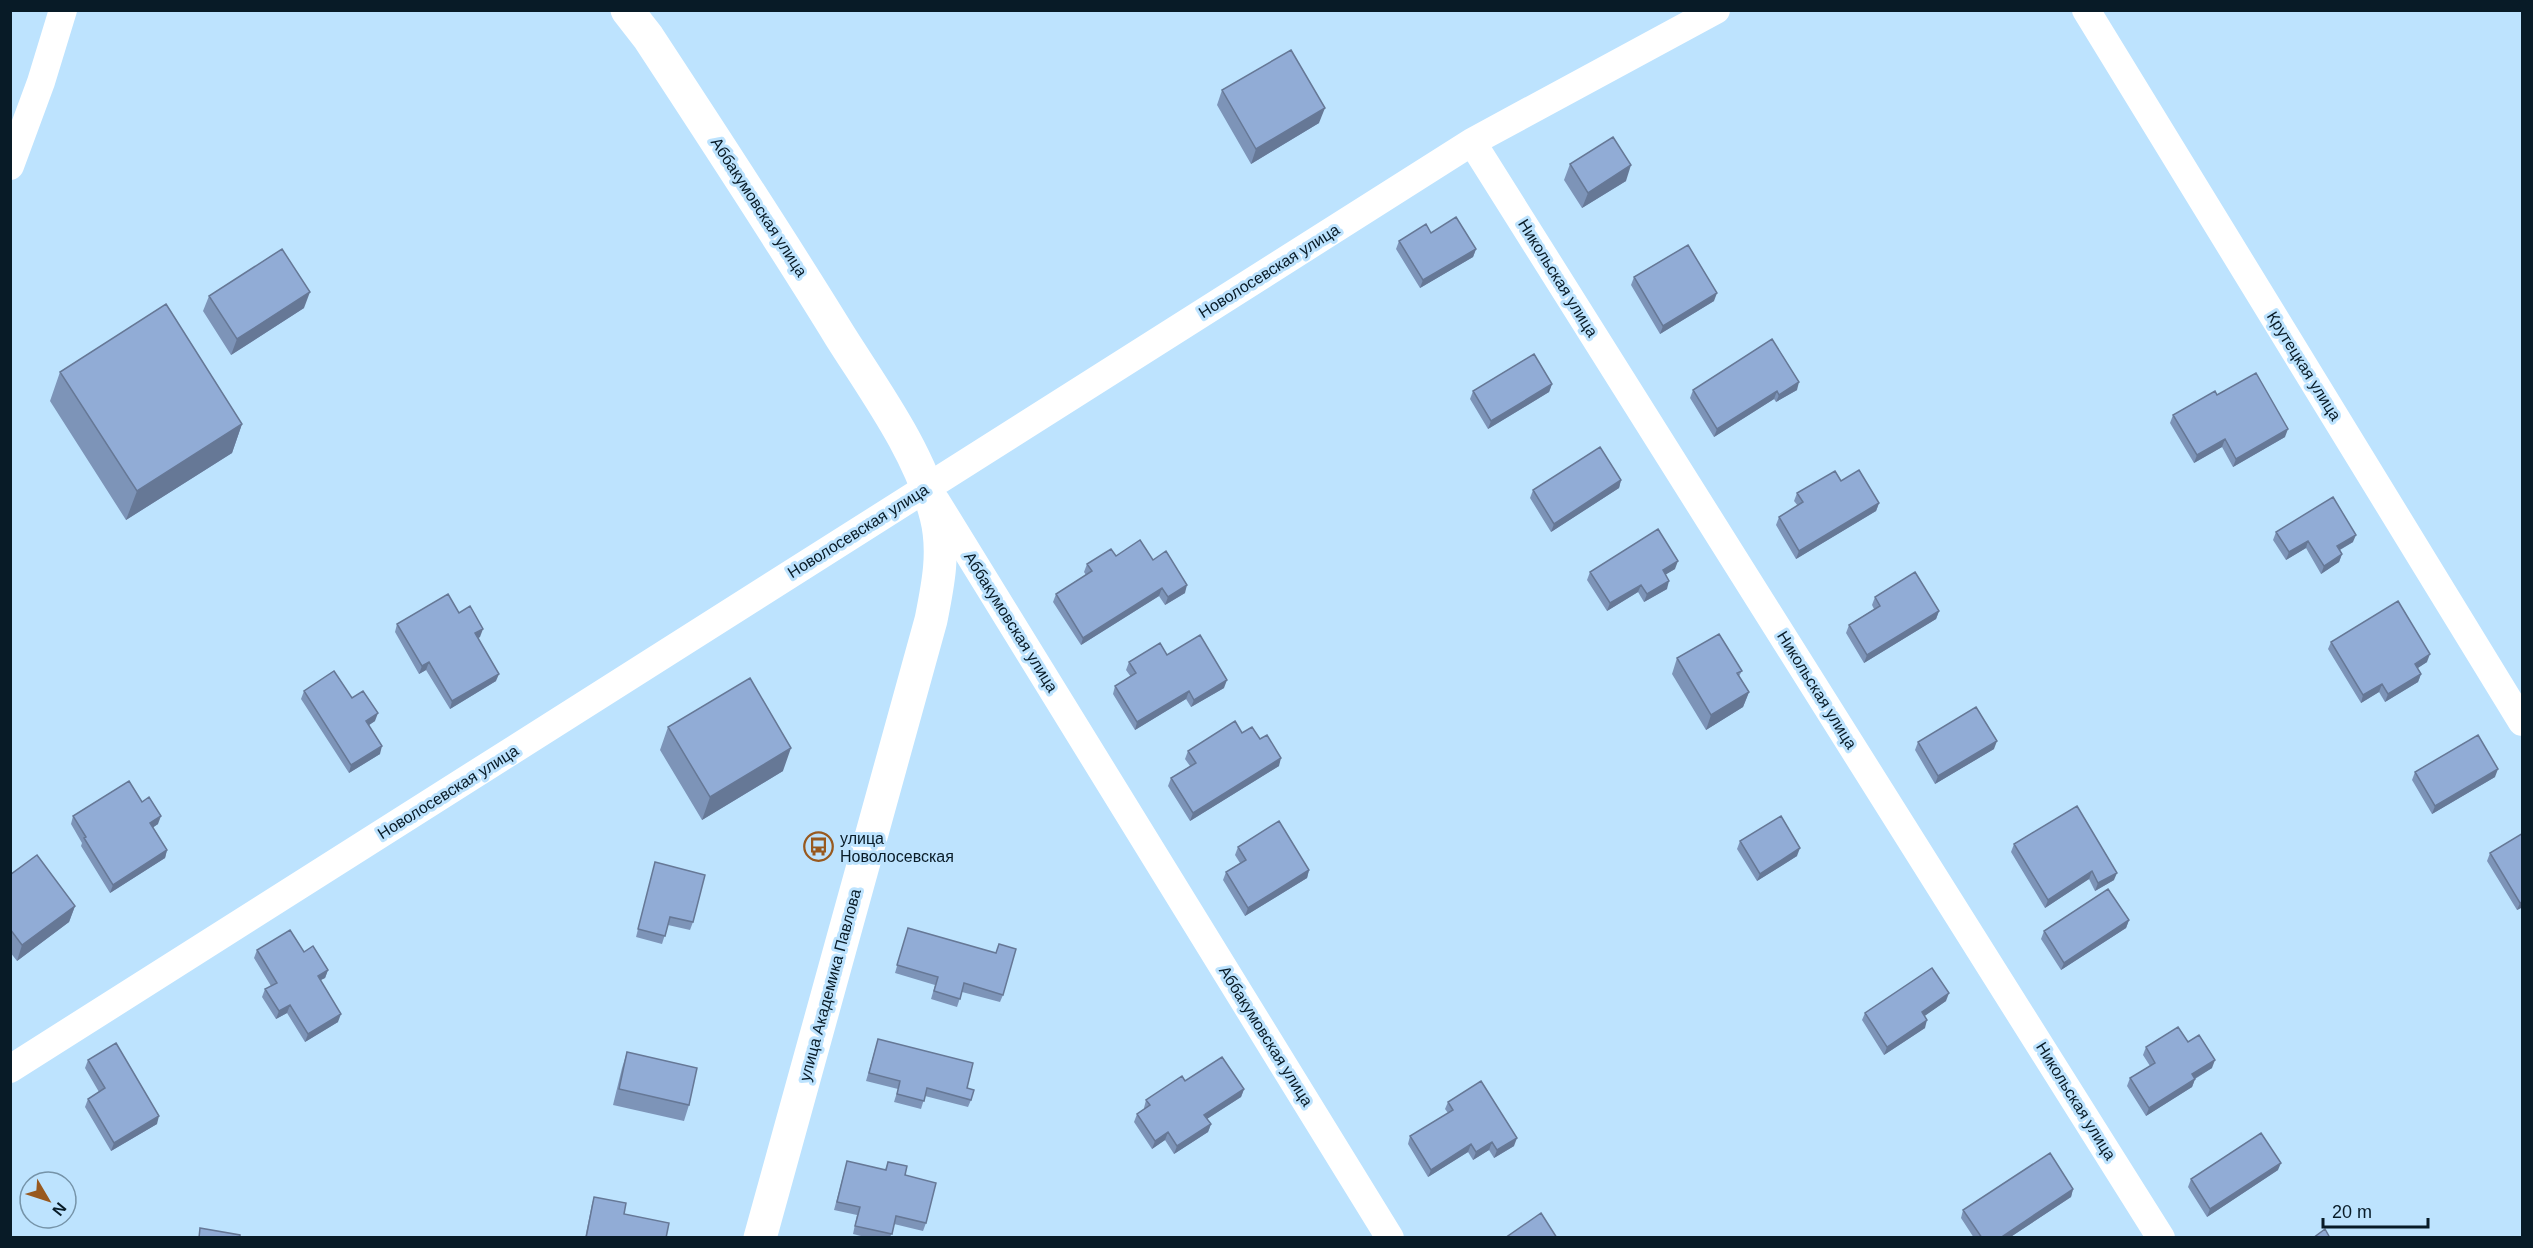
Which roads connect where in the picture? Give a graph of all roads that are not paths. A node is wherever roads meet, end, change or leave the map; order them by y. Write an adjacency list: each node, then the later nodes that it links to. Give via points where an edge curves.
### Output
1 (63, 10): 6 (street, via 42,82)
2 (627, 10): 7 (street, Аббакумовская улица, via 774,230 890,415)
3 (1716, 10): 5 (street, Новолосевская улица)
4 (2086, 10): 8 (street, Крутецкая улица)
5 (1472, 142): 7 (street, Новолосевская улица); 12 (street, Никольская улица)
6 (10, 166)
7 (927, 487): 9 (street, Новолосевская улица); 10 (street, улица Академика Павлова, via 941,549 931,620); 11 (street, Аббакумовская улица)
8 (2523, 722)
9 (10, 1069)
10 (760, 1238)
11 (1389, 1238)
12 (2162, 1238)

